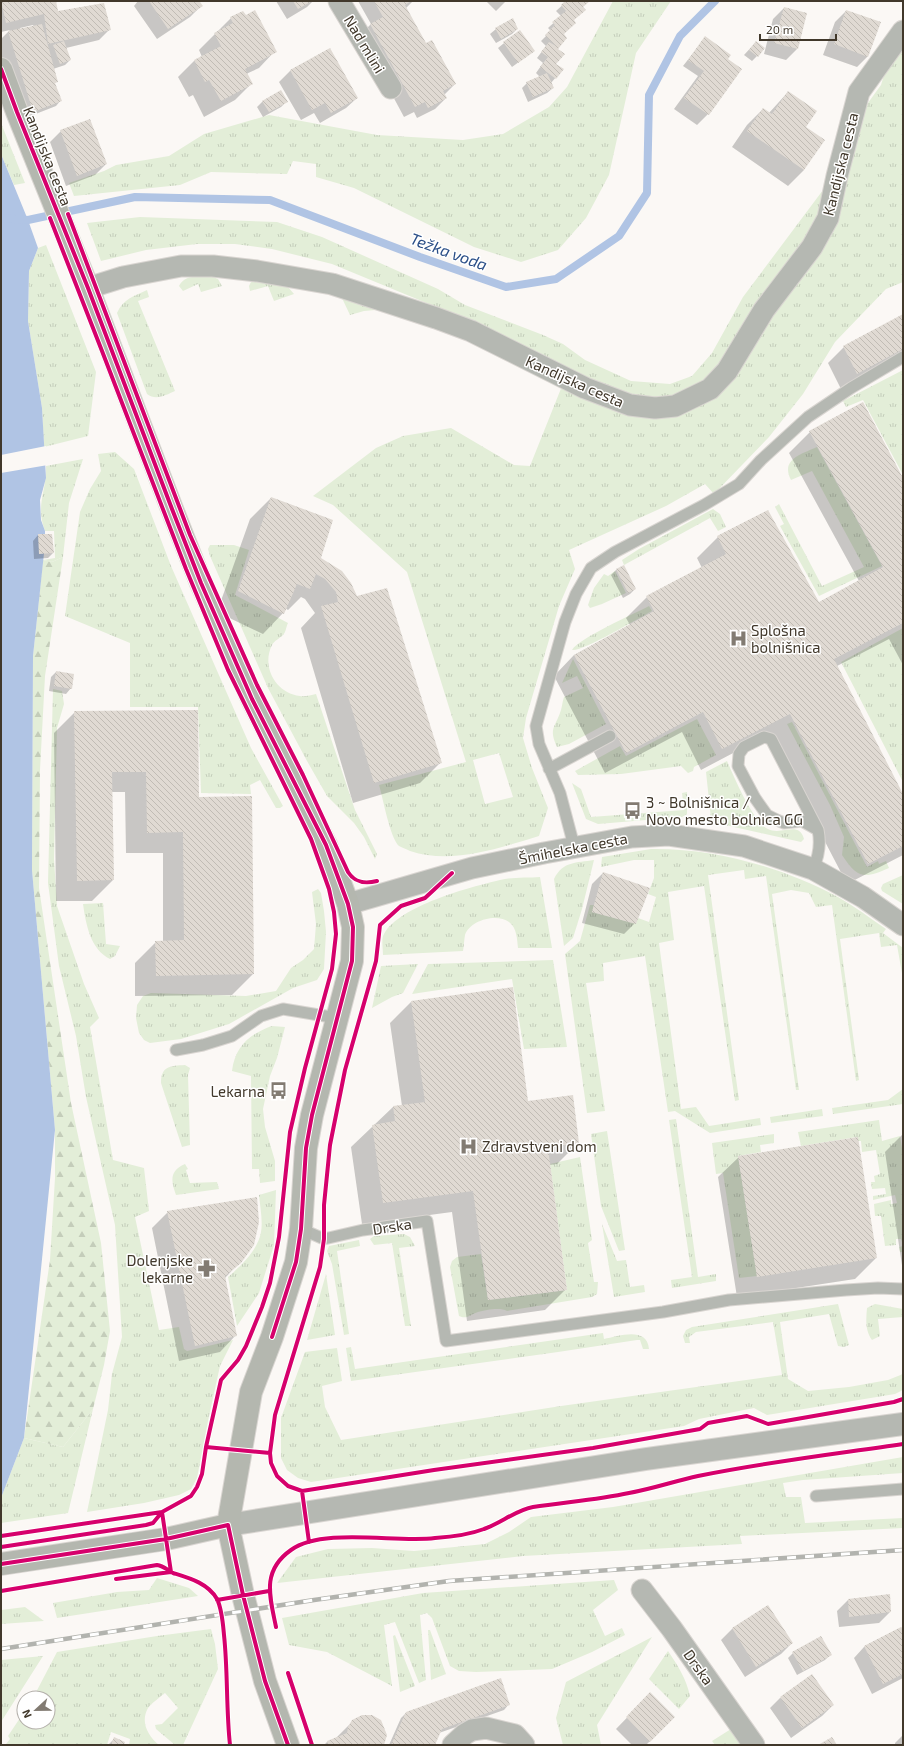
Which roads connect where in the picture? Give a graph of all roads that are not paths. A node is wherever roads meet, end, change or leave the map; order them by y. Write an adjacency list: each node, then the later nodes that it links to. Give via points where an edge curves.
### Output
1 (339, 1): 4 (street, Nad mlini)
2 (903, 31): 5 (street, Kandijska cesta, via 859,92 828,218 812,247 764,310 727,371 710,389 674,406 655,408 630,405 585,388 471,331 332,284 257,271 213,266 181,266 122,277)
3 (1, 69): 5 (main road, Kandijska cesta)
4 (391, 88)
5 (88, 288): 12 (main road, Kandijska cesta, via 201,583 252,699 326,845)
6 (903, 357): 8 (lane, via 808,417 739,484 614,552 591,568 576,594 565,622 536,726 539,744)
7 (610, 736): 8 (lane)
8 (549, 769): 10 (lane, via 566,811)
9 (818, 830): 9 (lane, via 771,739 764,737 744,747 739,754 738,766 754,798 767,814 784,823 802,822); 11 (lane, via 818,856)
10 (574, 846): 11 (street, Šmihelska cesta, via 632,837 669,835 744,846); 12 (street, Šmihelska cesta, via 472,868)
11 (813, 869): 13 (street, Šmihelska cesta, via 863,897)
12 (348, 904): 14 (main road, Kandijska cesta, via 353,927 352,961)
13 (903, 925)
14 (337, 1018): 15 (lane, via 283,1009 261,1016 232,1036); 16 (main road, Kandijska cesta, via 306,1148)
15 (176, 1050)
16 (301, 1229): 17 (lane, Drska, via 324,1238 427,1221 446,1342 663,1312 729,1300 846,1290); 21 (main road, Kandijska cesta, via 296,1262 251,1392)
17 (903, 1289)
18 (903, 1424): 21 (street, via 646,1459)
19 (903, 1488): 20 (lane)
20 (816, 1496)
21 (228, 1525): 22 (main road, via 166,1538); 25 (main road, via 265,1681)
22 (1, 1564)
23 (642, 1590): 24 (street, Drska)
24 (753, 1744)
25 (288, 1745)
26 (454, 1745): 27 (street, via 472,1730 486,1728 515,1735)
27 (524, 1745)

